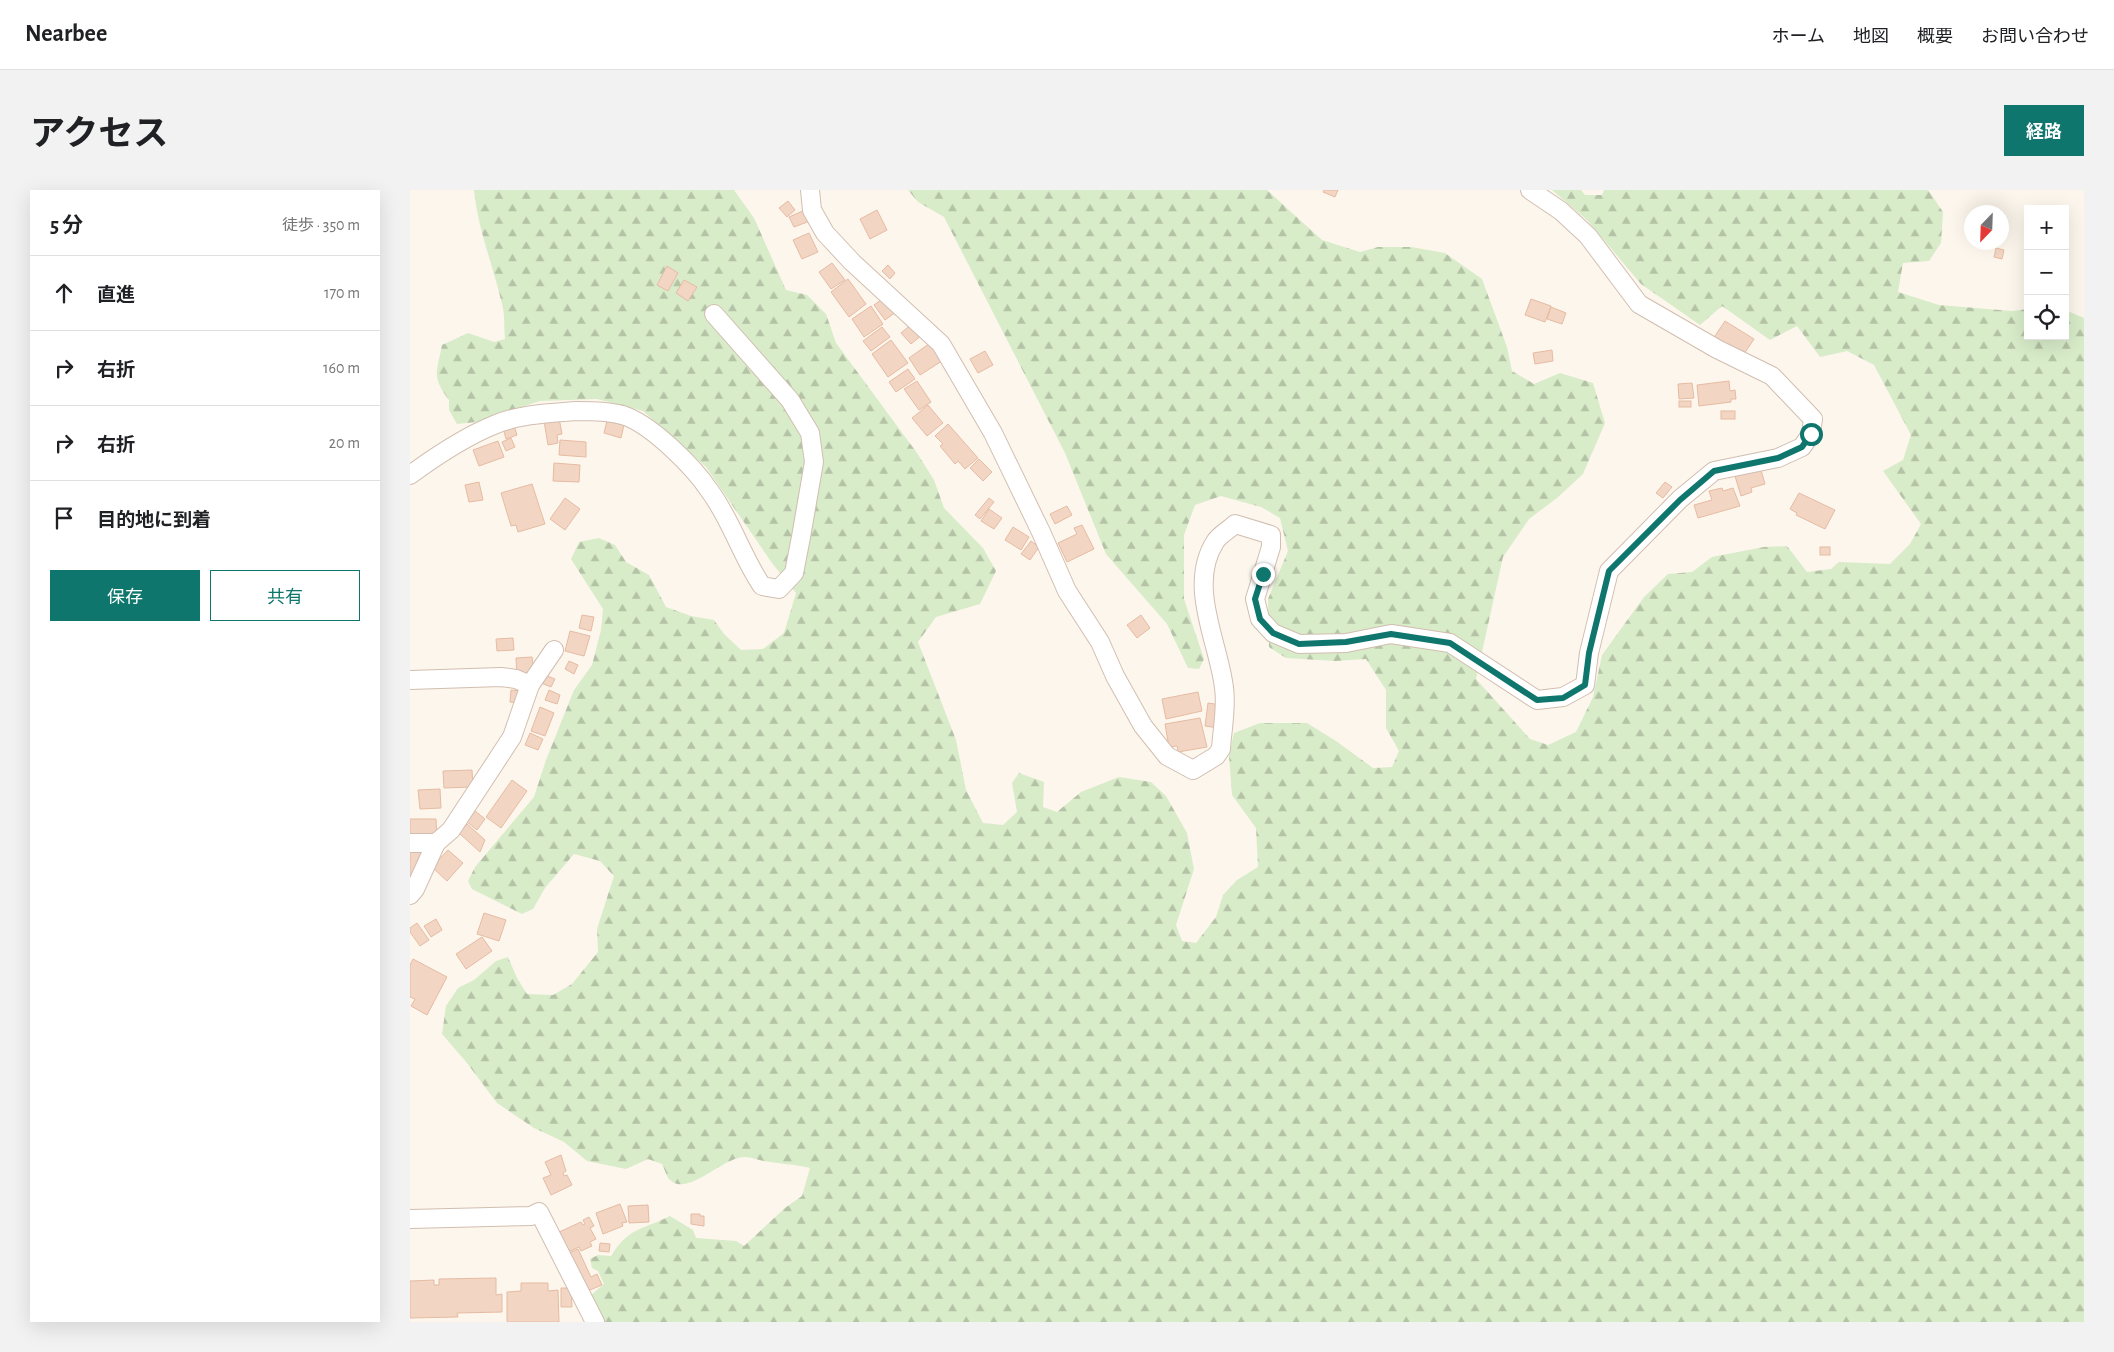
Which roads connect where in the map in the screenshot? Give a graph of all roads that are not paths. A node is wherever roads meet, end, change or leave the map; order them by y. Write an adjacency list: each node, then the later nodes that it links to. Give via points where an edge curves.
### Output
1 (810, 190): 2 (street, via 812,210 825,233 941,344 993,433 1067,590 1100,642 1144,726 1167,756 1193,770 1216,756 1221,749 1225,688 1208,622 1204,590 1207,560 1215,542 1235,524 1272,535 1255,599 1260,619 1273,633 1299,644 1346,642 1391,634 1450,643 1537,700 1563,698 1585,685 1589,653 1609,571 1714,471 1778,458 1802,447 1811,434 1813,419 1772,376 1639,304 1588,236 1561,210)
2 (1530, 190)
3 (714, 314): 4 (street, via 790,400 810,433 814,462 801,538 794,573 780,589 762,586 709,490 672,449 646,426 626,416 593,411 550,412 496,424 439,454)
4 (410, 475)
5 (554, 650): 7 (street)
6 (410, 680): 7 (street, via 502,677)
7 (530, 685): 9 (street, via 512,737 498,761 451,830)
8 (410, 843): 9 (street)
9 (436, 843): 10 (street)
10 (410, 895)
11 (410, 1219): 12 (street, via 531,1216 539,1212)
12 (596, 1322)

